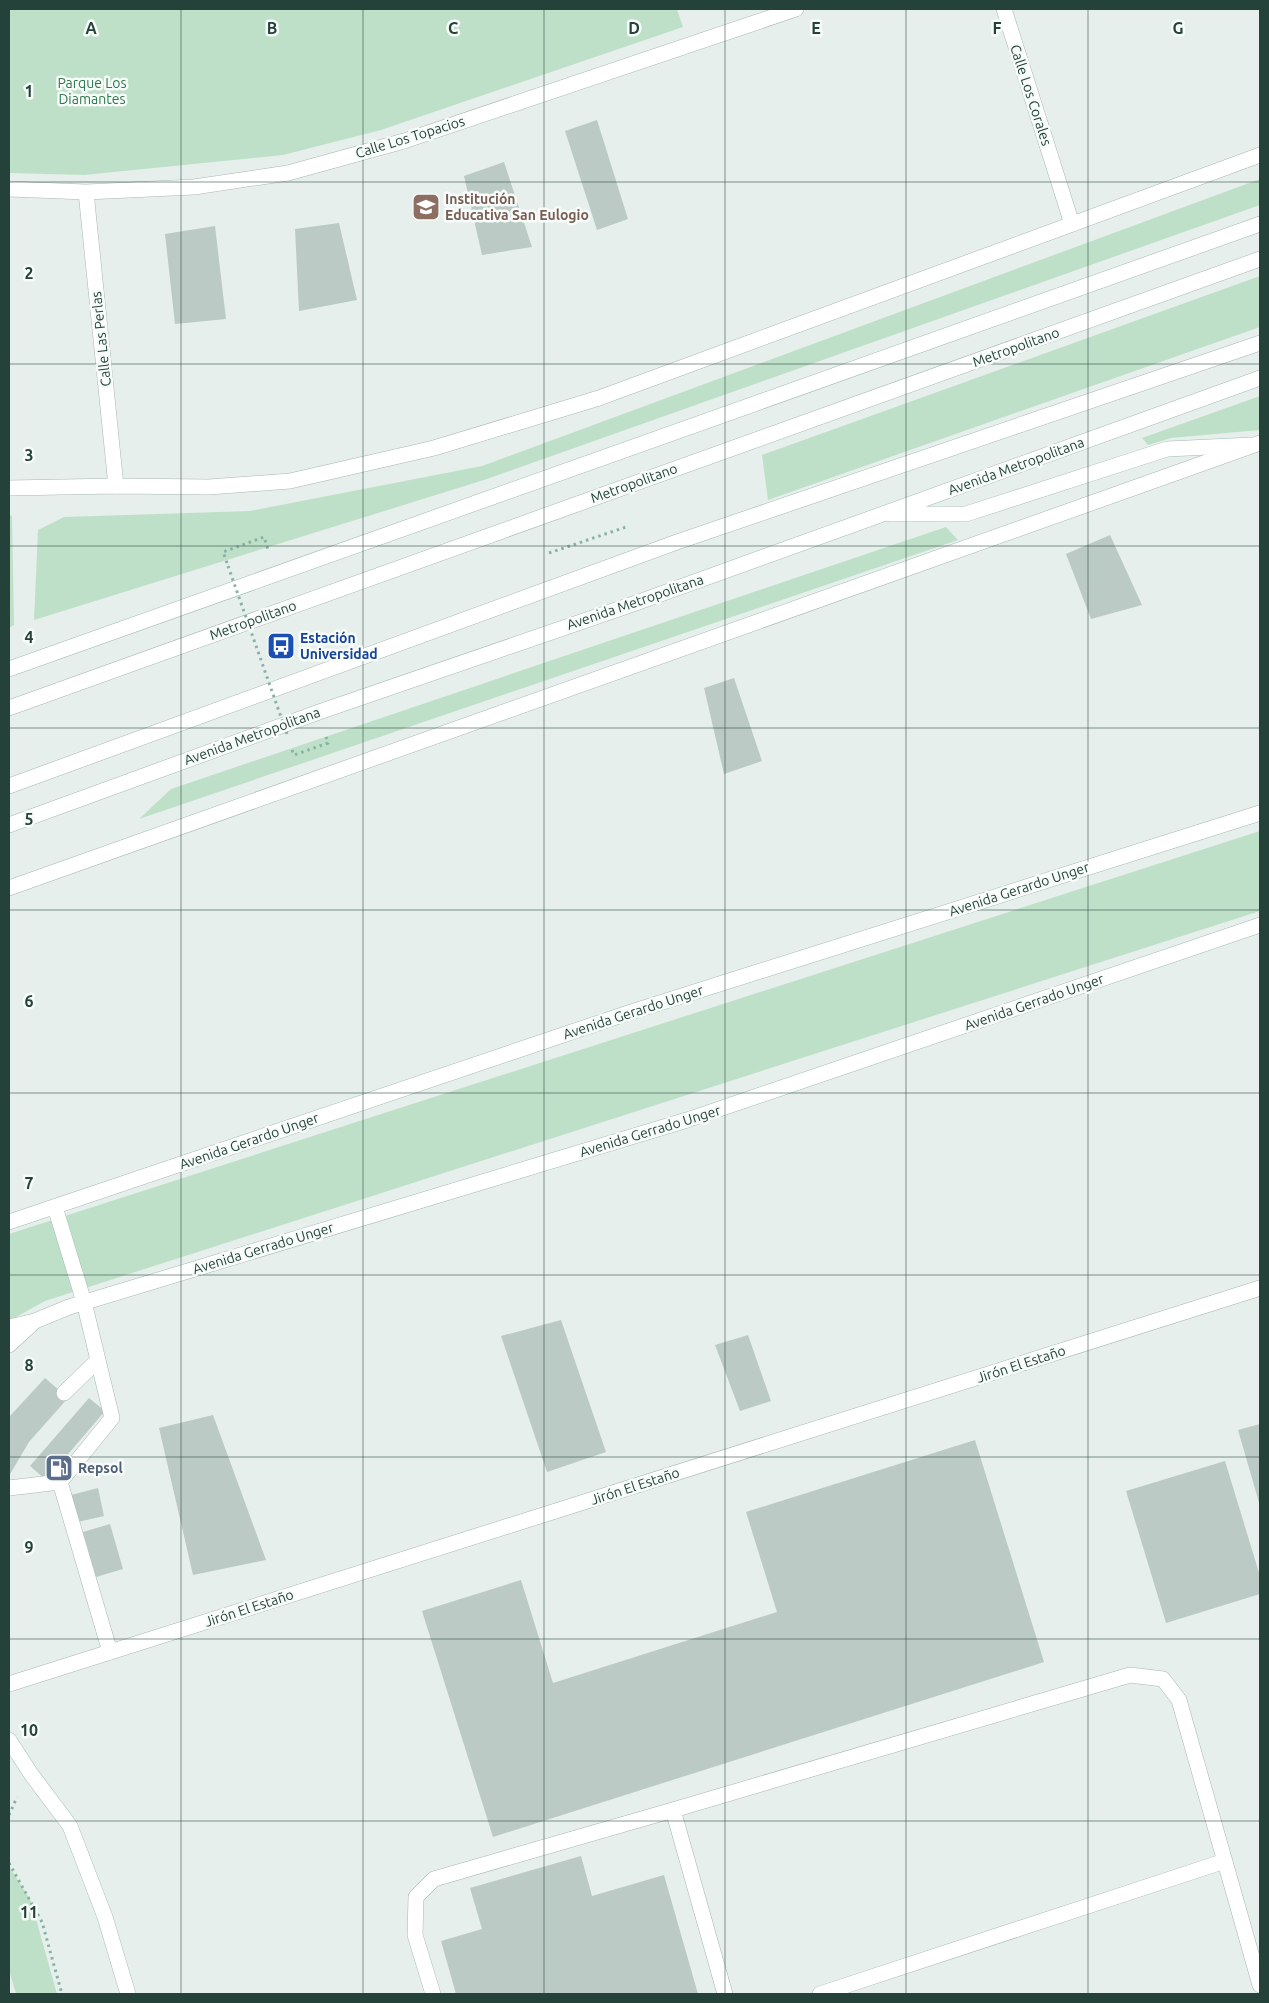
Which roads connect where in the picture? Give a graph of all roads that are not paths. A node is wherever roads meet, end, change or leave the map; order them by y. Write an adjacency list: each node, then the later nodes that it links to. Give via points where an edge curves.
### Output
1 (796, 9): 5 (main road, Calle Los Topacios, via 404,141 288,173 194,187)
2 (1004, 9): 6 (main road, Calle Los Corales)
3 (1260, 155): 6 (main road)
4 (9, 188): 5 (main road, Calle Los Topacios)
5 (86, 192): 12 (main road, Calle Las Perlas)
6 (1072, 224): 12 (main road, via 599,398 434,448 290,481 209,487)
7 (1260, 224): 15 (main road)
8 (1260, 259): 16 (main road, Metropolitano)
9 (1260, 343): 17 (main road, via 677,542)
10 (1260, 378): 14 (main road, Avenida Metropolitana)
11 (1256, 444): 14 (main road, via 1167,449 966,514); 20 (main road)
12 (116, 486): 13 (main road)
13 (9, 488)
14 (879, 515): 19 (main road, Avenida Metropolitana, via 318,712)
15 (9, 669)
16 (9, 708)
17 (9, 786)
18 (1260, 812): 22 (main road, Avenida Gerardo Unger, via 631,1012)
19 (9, 825)
20 (9, 888)
21 (1260, 925): 25 (main road, Avenida Gerrado Unger, via 687,1120)
22 (55, 1207): 23 (main road, Avenida Gerardo Unger); 25 (main road)
23 (9, 1222)
24 (1260, 1288): 33 (main road, Jirón El Estaño)
25 (84, 1302): 26 (main road, Avenida Gerrado Unger); 29 (main road)
26 (35, 1321): 27 (main road, Avenida Gerrado Unger); 28 (main road, Avenida Gerrado Unger)
27 (9, 1327)
28 (9, 1345)
29 (98, 1360): 30 (main road); 31 (main road, via 112,1418)
30 (64, 1393)
31 (60, 1482): 32 (main road); 33 (main road)
32 (9, 1488)
33 (110, 1652): 34 (main road, Jirón El Estaño)
34 (9, 1684)
35 (9, 1740): 39 (main road, via 70,1826 105,1917)
36 (672, 1810): 37 (main road, via 1130,1675 1163,1678 1179,1700); 40 (main road, via 434,1879 416,1897 415,1935); 41 (main road)
37 (1225, 1861): 38 (main road); 42 (main road)
38 (1260, 1985)
39 (128, 1994)
40 (433, 1994)
41 (725, 1994)
42 (820, 1994)

